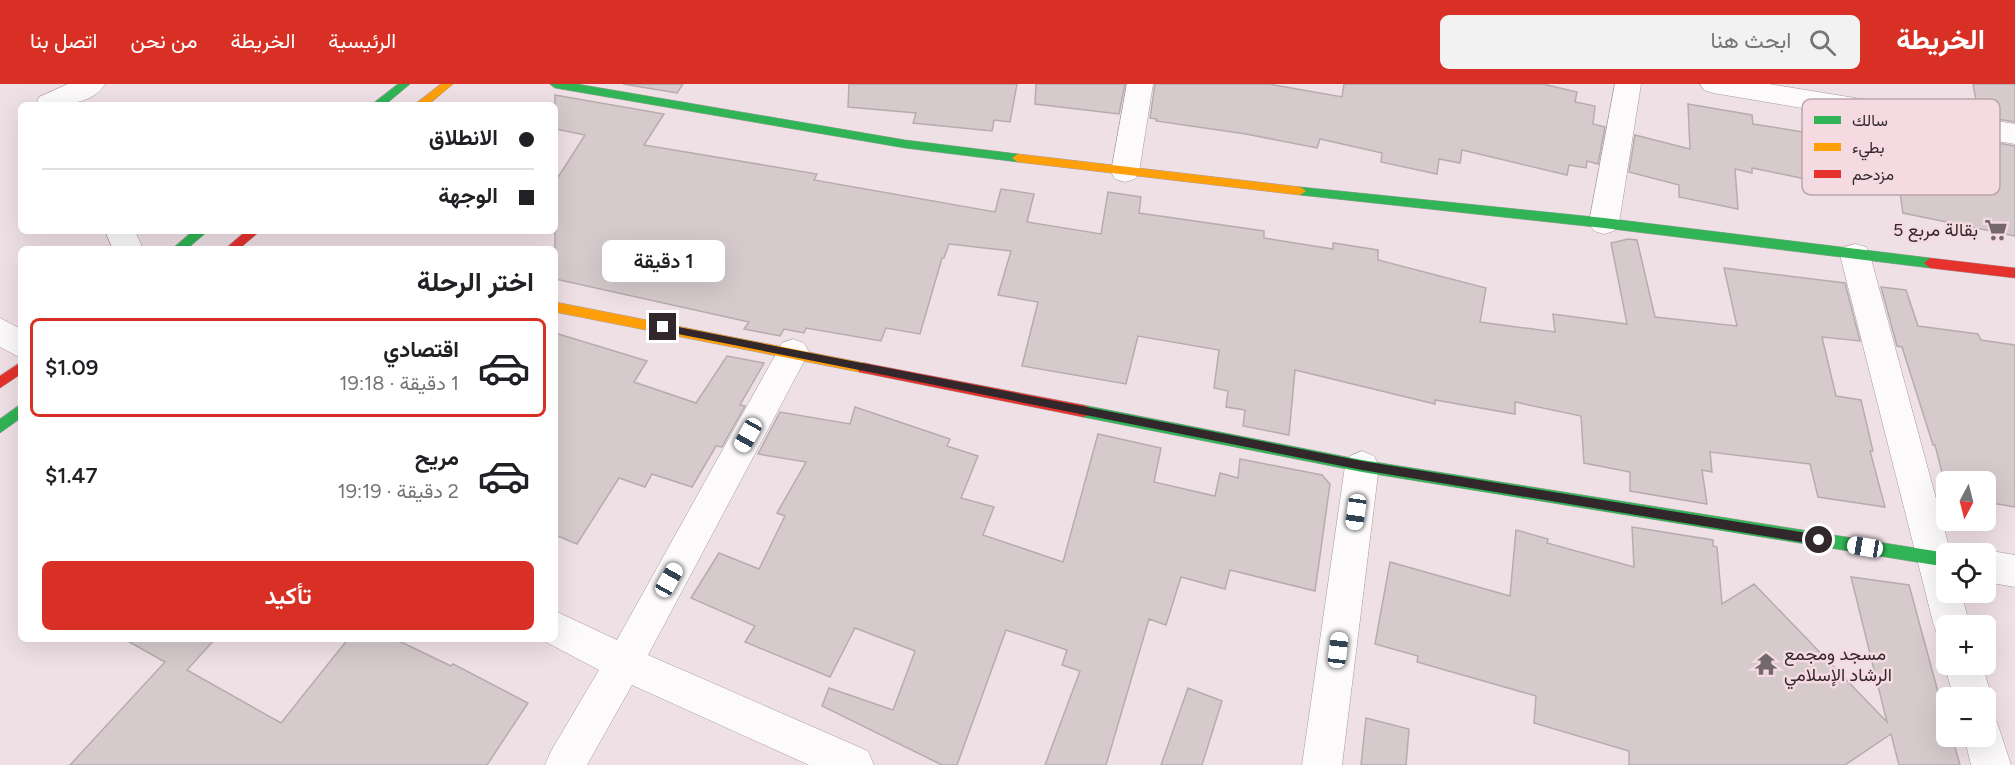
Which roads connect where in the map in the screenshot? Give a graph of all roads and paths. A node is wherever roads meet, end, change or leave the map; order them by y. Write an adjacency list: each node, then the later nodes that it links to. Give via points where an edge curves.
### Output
1 (38, 84): 10 (street)
2 (93, 84): 11 (street); 12 (street)
3 (405, 84): 13 (street)
4 (448, 84): 14 (street)
5 (1140, 84): 17 (street)
6 (1628, 84): 18 (street)
7 (1713, 84): 9 (street)
8 (563, 85): 17 (street, via 905,144)
9 (1804, 99)
10 (47, 102)
11 (55, 102)
12 (108, 102)
13 (381, 102)
14 (424, 102)
15 (2000, 132): 16 (street)
16 (2015, 134)
17 (1125, 172): 18 (street)
18 (1604, 223): 21 (street)
19 (198, 234): 20 (street)
20 (182, 246)
21 (1855, 255): 22 (street); 32 (street)
22 (2015, 273)
23 (558, 308): 26 (street)
24 (0, 331): 25 (street)
25 (18, 343)
26 (793, 352): 31 (street); 37 (street)
27 (18, 369): 28 (street)
28 (0, 383)
29 (18, 412): 30 (street)
30 (0, 427)
31 (1362, 466): 33 (street); 41 (street)
32 (1936, 545)
33 (1936, 558)
34 (1996, 568): 35 (street)
35 (2015, 571)
36 (558, 630): 37 (street)
37 (624, 663): 39 (street); 40 (street)
38 (1986, 747): 42 (street)
39 (565, 765)
40 (854, 765)
41 (1322, 765)
42 (1991, 765)

